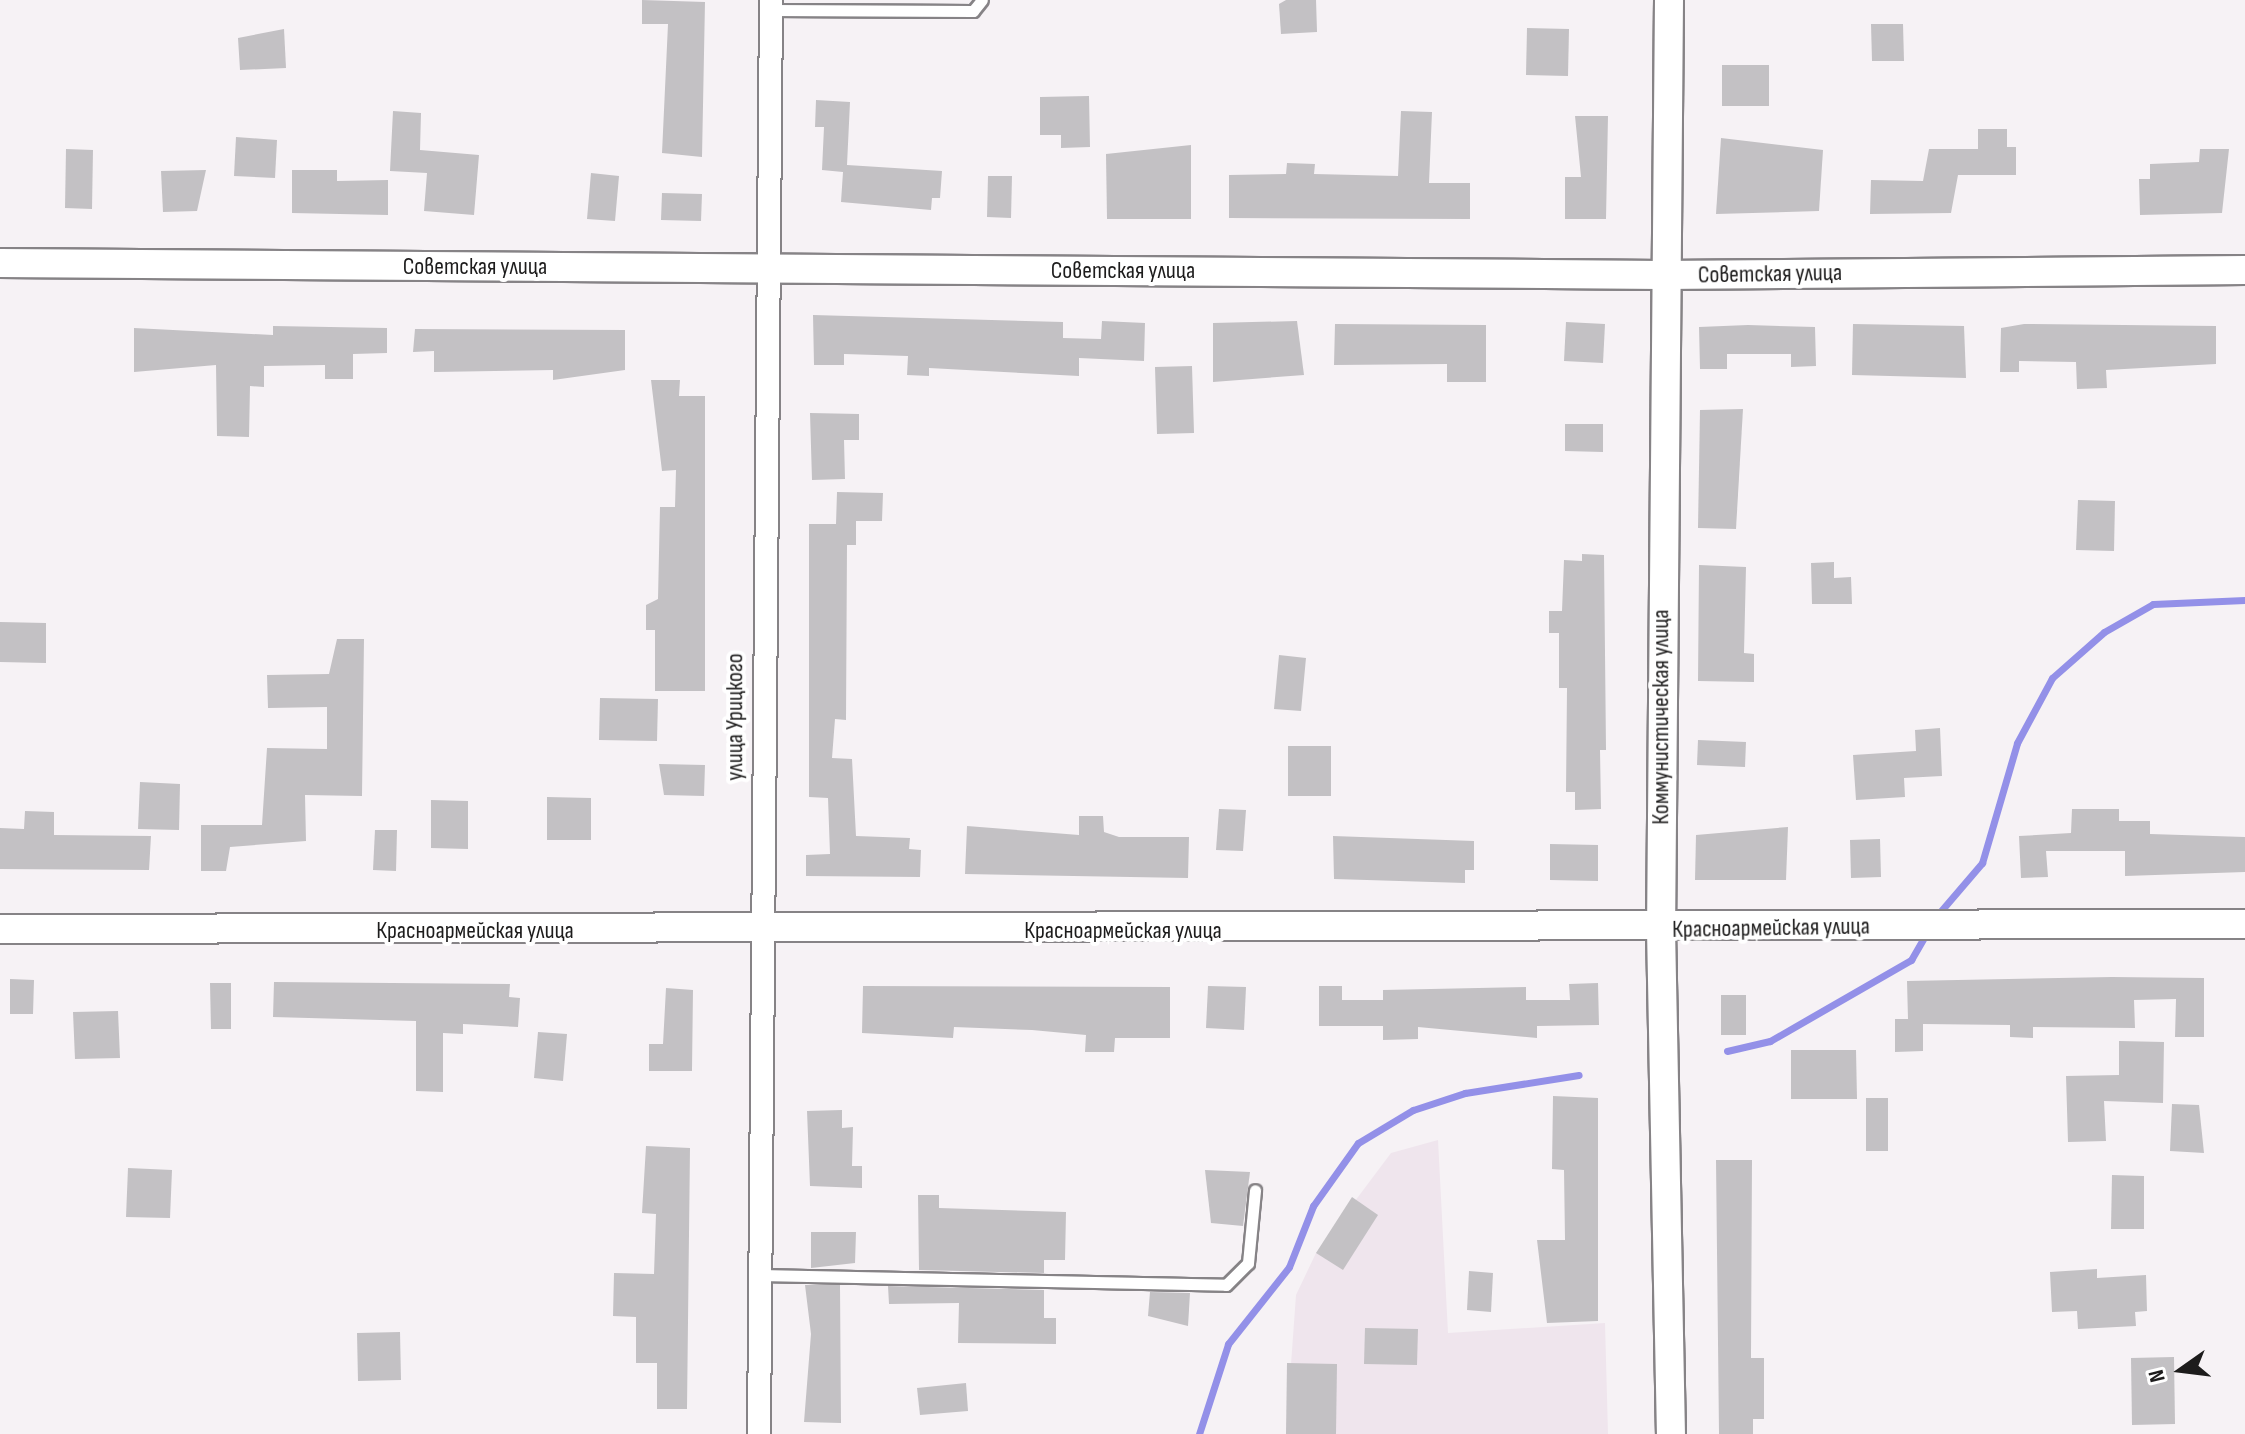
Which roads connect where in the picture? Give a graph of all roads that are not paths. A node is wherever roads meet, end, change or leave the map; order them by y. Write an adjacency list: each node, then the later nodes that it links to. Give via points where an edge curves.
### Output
1 (982, 0): 3 (lane, via 973,11)
2 (1669, 0): 7 (street, Коммунистическая улица)
3 (770, 5): 5 (street, улица Урицкого)
4 (0, 263): 5 (street, Советская улица)
5 (766, 269): 7 (street, Советская улица); 11 (street, улица Урицкого)
6 (2245, 270): 7 (street, Советская улица)
7 (1662, 275): 10 (street, Коммунистическая улица)
8 (2245, 924): 10 (street, Красноармейская улица)
9 (0, 929): 11 (street, Красноармейская улица)
10 (1661, 929): 11 (street, Красноармейская улица); 15 (street, Коммунистическая улица)
11 (763, 932): 13 (street, улица Урицкого)
12 (1255, 1190): 13 (lane, via 1248,1263 1226,1285)
13 (760, 1275): 14 (street, улица Урицкого)
14 (759, 1434)
15 (1671, 1434)

